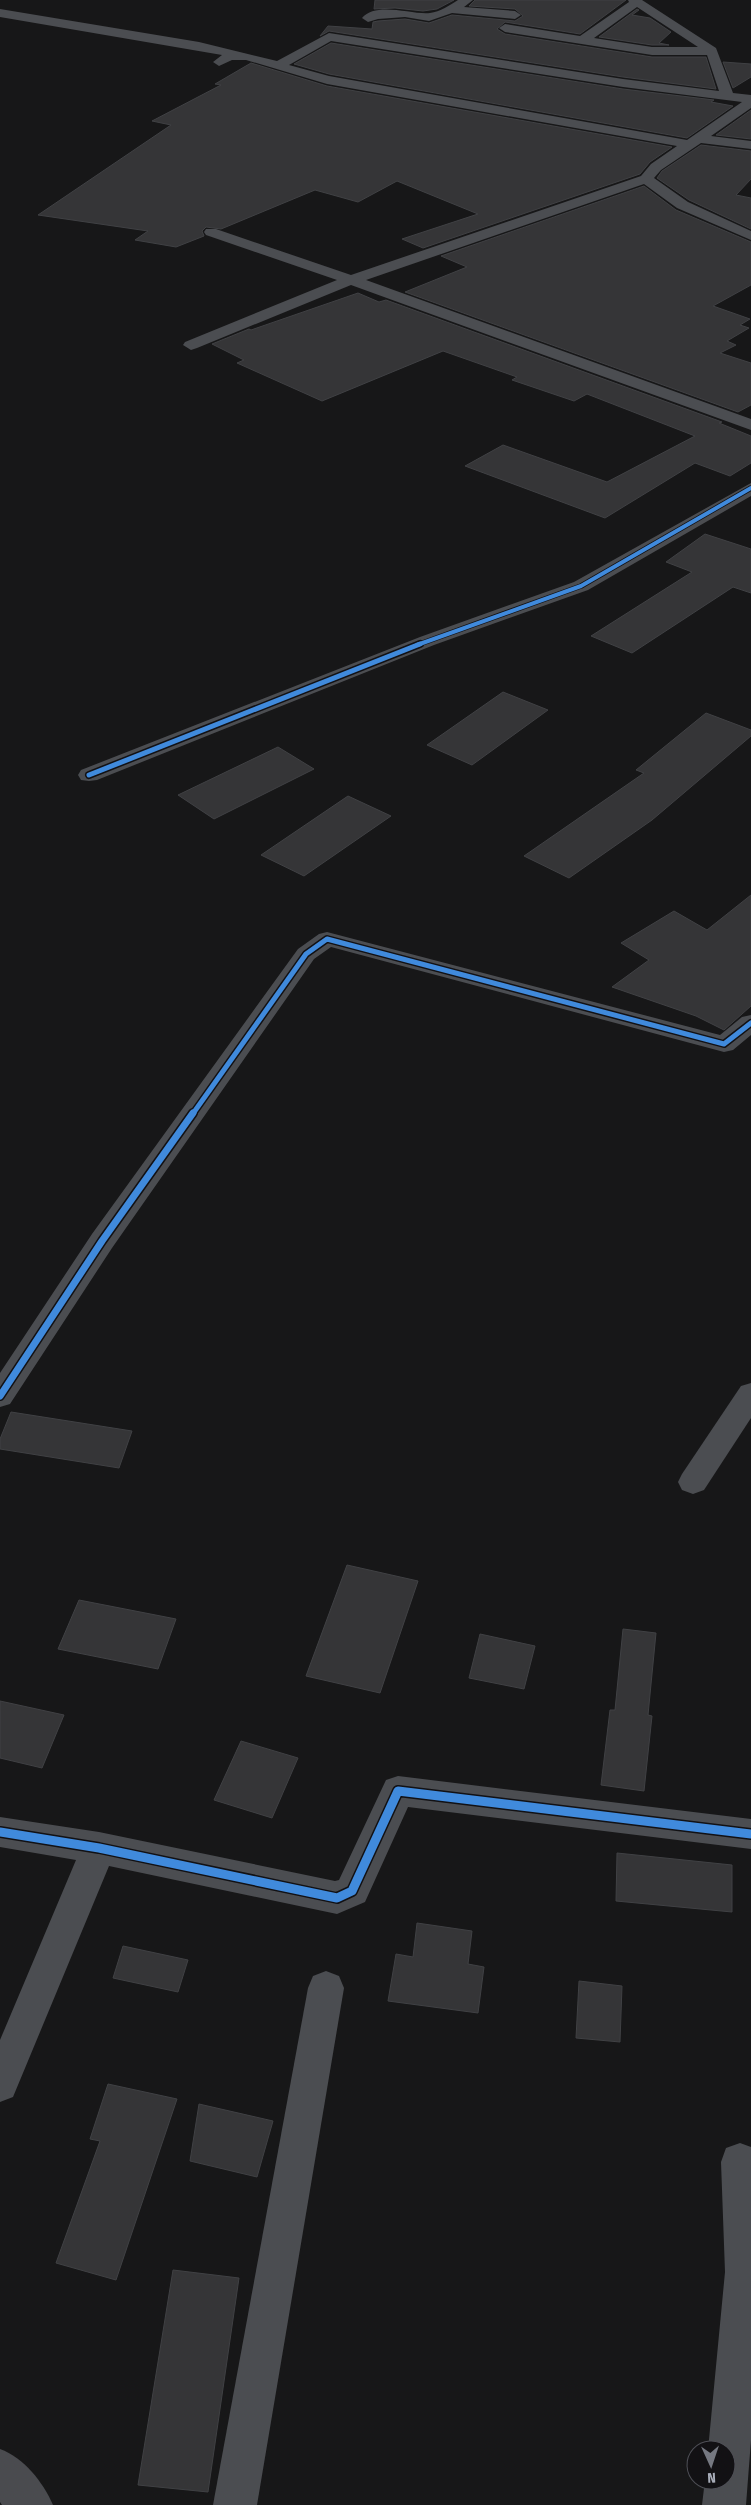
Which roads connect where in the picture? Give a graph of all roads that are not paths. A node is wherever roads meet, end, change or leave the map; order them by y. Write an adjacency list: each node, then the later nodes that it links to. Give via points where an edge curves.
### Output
1 (467, 0): 3 (street)
2 (636, 1): 8 (street); 9 (street)
3 (451, 9): 5 (street); 6 (street, via 429,17 405,13)
4 (0, 13): 10 (street)
5 (515, 15)
6 (368, 18)
7 (505, 28): 8 (street)
8 (583, 40): 9 (street, via 652,52)
9 (712, 51): 13 (street)
10 (238, 54): 11 (street); 12 (street)
11 (219, 62)
12 (279, 65): 13 (street, via 329,37 623,83); 15 (street, via 327,80)
13 (727, 95): 14 (street)
14 (751, 100): 15 (street)
15 (693, 141): 16 (street); 17 (street, via 656,167)
16 (751, 145)
17 (646, 179): 19 (street, via 661,193); 20 (street)
18 (211, 232): 20 (street)
19 (751, 236)
20 (351, 280): 21 (street); 22 (street)
21 (190, 345)
22 (751, 425)
23 (751, 488): 24 (street, via 581,586 427,642)
24 (89, 775)
25 (751, 1022): 27 (street, via 724,1044 327,939 300,962 102,1241)
26 (751, 1394): 28 (street)
27 (0, 1396)
28 (692, 1482)
29 (0, 1832): 31 (street)
30 (751, 1834): 31 (street, via 398,1791 352,1891 337,1898)
31 (99, 1848): 33 (street)
32 (326, 1988): 37 (street)
33 (0, 2084)
34 (740, 2162): 38 (street, via 745,2272)
35 (0, 2470): 36 (street)
36 (31, 2505)
37 (235, 2505)
38 (724, 2505)

